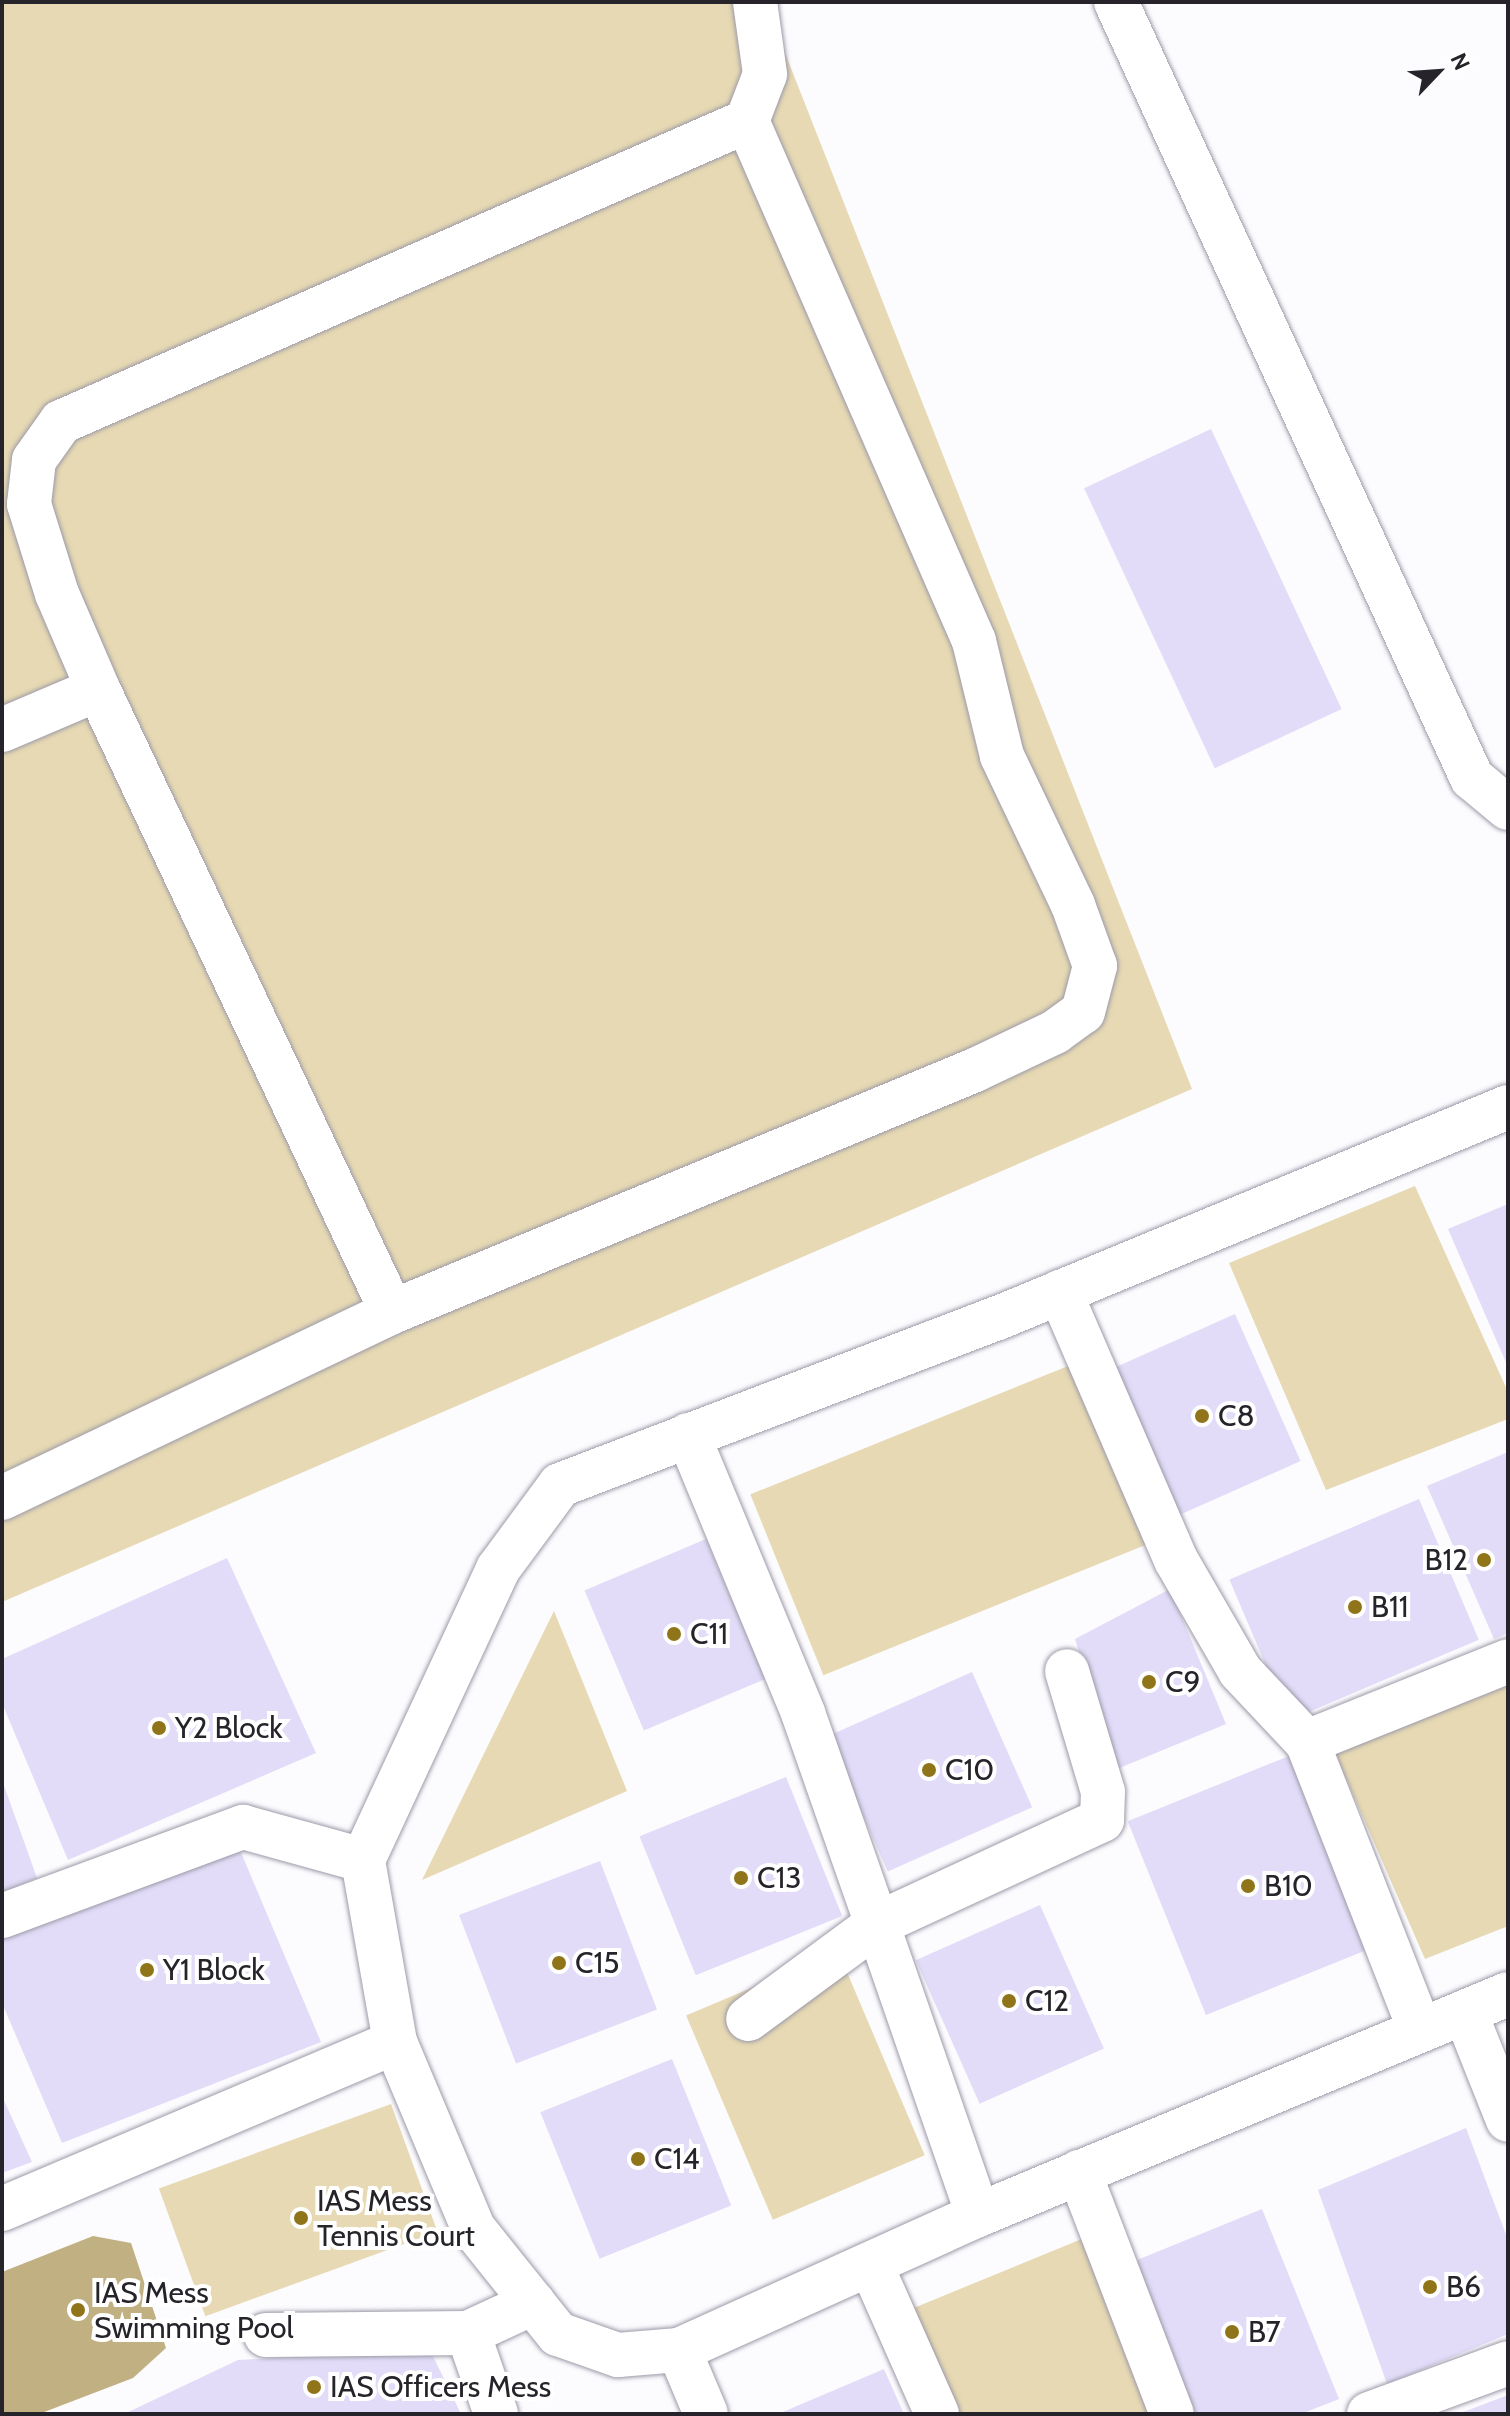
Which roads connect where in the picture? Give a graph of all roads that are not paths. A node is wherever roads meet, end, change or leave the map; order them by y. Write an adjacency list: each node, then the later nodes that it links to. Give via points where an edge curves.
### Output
1 (755, 2): 3 (street, via 765,74)
2 (1116, 2): 6 (street, via 1472,778)
3 (747, 121): 4 (street, via 61,422 34,460 29,504 57,594); 9 (street, via 974,641 1002,756 1073,905 1095,966 1083,1012 1055,1032 975,1070)
4 (98, 689): 5 (street); 9 (street)
5 (2, 730)
6 (1508, 808)
7 (1508, 1107): 8 (street)
8 (1060, 1292): 10 (street); 14 (street, via 1176,1560 1240,1671)
9 (392, 1312): 11 (street)
10 (688, 1435): 15 (street, via 560,1485 498,1569); 17 (street, via 803,1713)
11 (2, 1498)
12 (1508, 1661): 14 (street)
13 (1067, 1671): 17 (street, via 1103,1792 1102,1820)
14 (1307, 1742): 21 (street)
15 (363, 1860): 16 (street, via 243,1827); 22 (street)
16 (2, 1916)
17 (877, 1924): 20 (street); 26 (street)
18 (1508, 1994): 19 (street)
19 (1465, 2012): 21 (street); 23 (street)
20 (748, 2019)
21 (1420, 2030): 24 (street)
22 (395, 2042): 25 (street); 28 (street, via 473,2228)
23 (1508, 2120)
24 (1079, 2172): 26 (street); 36 (street)
25 (2, 2209)
26 (978, 2215): 27 (street)
27 (871, 2265): 31 (street); 35 (street)
28 (533, 2303): 29 (street); 31 (street, via 558,2334 618,2355)
29 (468, 2333): 30 (street); 33 (street)
30 (266, 2335)
31 (679, 2350): 34 (street)
32 (1508, 2363): 37 (street)
33 (496, 2414)
34 (706, 2414)
35 (937, 2414)
36 (1172, 2414)
37 (1369, 2414)

